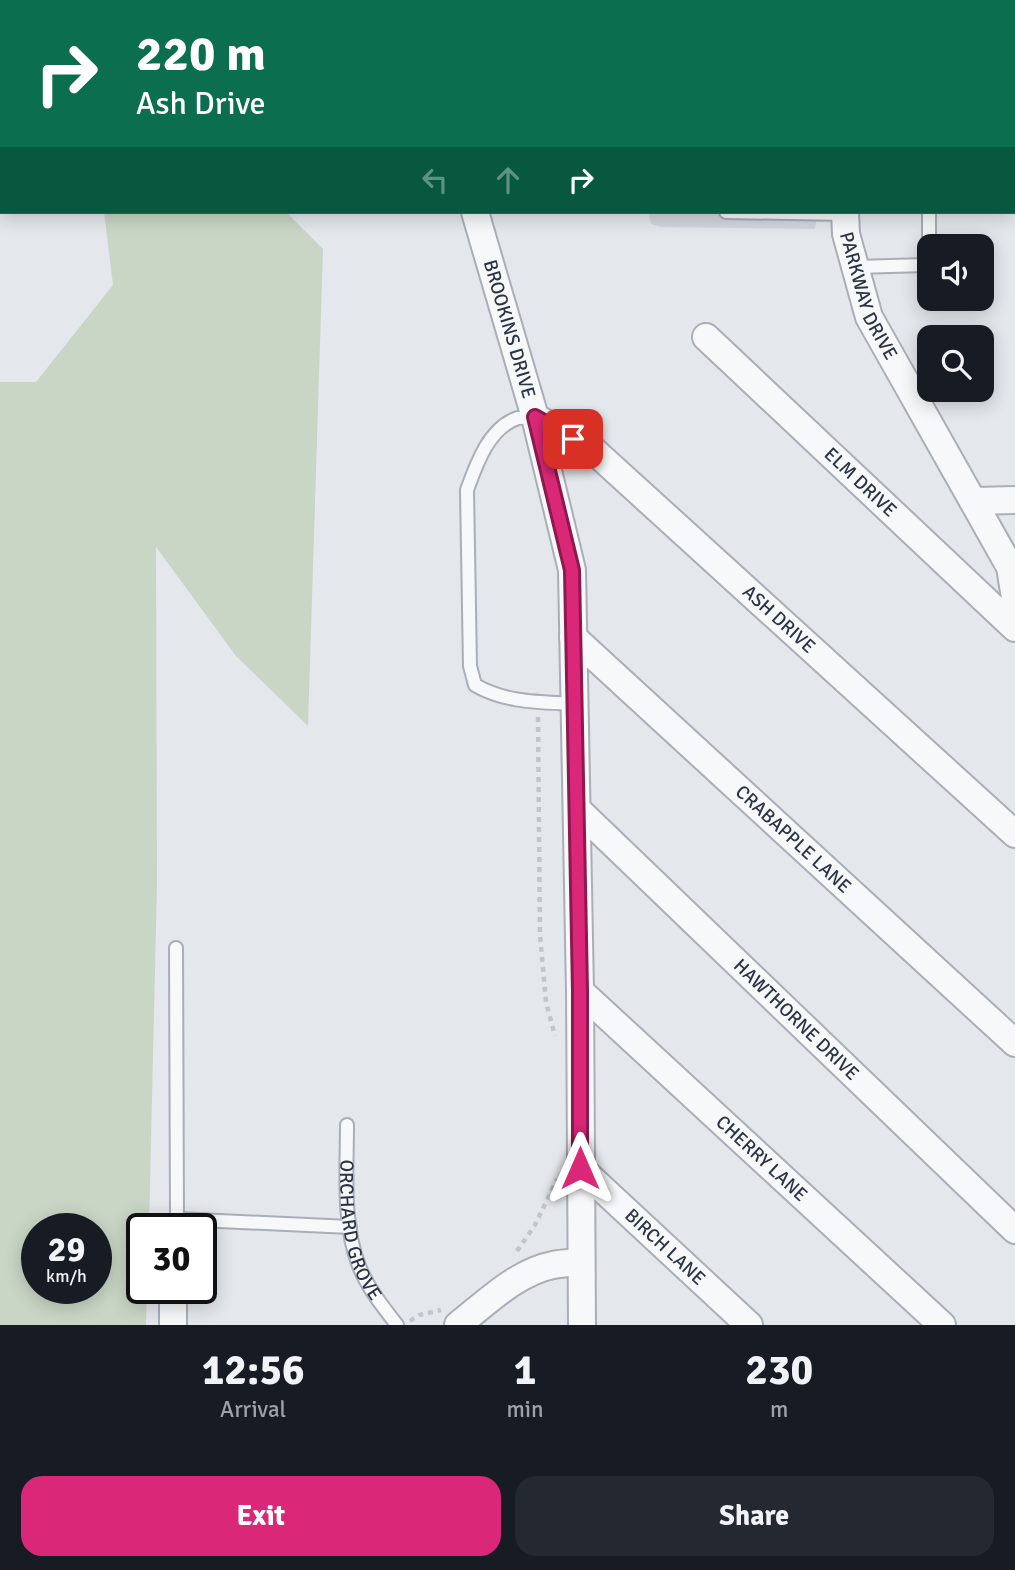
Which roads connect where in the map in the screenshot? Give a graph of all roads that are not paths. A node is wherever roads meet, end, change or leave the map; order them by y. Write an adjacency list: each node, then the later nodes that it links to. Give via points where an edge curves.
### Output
1 (476, 214): 8 (street, BROOKINS DRIVE)
2 (845, 214): 6 (street, PARKWAY DRIVE)
3 (929, 214): 4 (lane)
4 (929, 234)
5 (917, 265): 6 (lane)
6 (855, 268): 10 (street, PARKWAY DRIVE, via 869,317)
7 (706, 337): 12 (street, ELM DRIVE)
8 (535, 417): 13 (street, BROOKINS DRIVE, via 572,570); 14 (lane, via 518,418 495,432 467,490 470,666 475,685 490,694 523,702); 16 (street, ASH DRIVE, via 593,450)
9 (1015, 500): 10 (street)
10 (974, 501): 11 (street, PARKWAY DRIVE, via 1010,567)
11 (1015, 598)
12 (1015, 628)
13 (573, 637): 14 (street, BROOKINS DRIVE); 19 (street, CRABAPPLE LANE)
14 (575, 704): 15 (street, BROOKINS DRIVE)
15 (576, 810): 18 (street, BROOKINS DRIVE); 25 (street, HAWTHORNE DRIVE)
16 (1015, 834)
17 (176, 948): 22 (lane)
18 (580, 991): 21 (street, BROOKINS DRIVE); 33 (street, CHERRY LANE)
19 (1015, 1043)
20 (347, 1125): 24 (lane, ORCHARD GROVE)
21 (568, 1173): 26 (street, BROOKINS DRIVE); 32 (street, BIRCH LANE)
22 (176, 1213)
23 (217, 1225): 24 (lane)
24 (350, 1227): 30 (lane, ORCHARD GROVE, via 358,1265)
25 (1015, 1230)
26 (581, 1262): 28 (street, via 538,1269); 31 (street, BROOKINS DRIVE)
27 (173, 1304): 29 (street)
28 (451, 1317)
29 (173, 1325)
30 (397, 1325)
31 (582, 1325)
32 (749, 1325)
33 (942, 1325)

